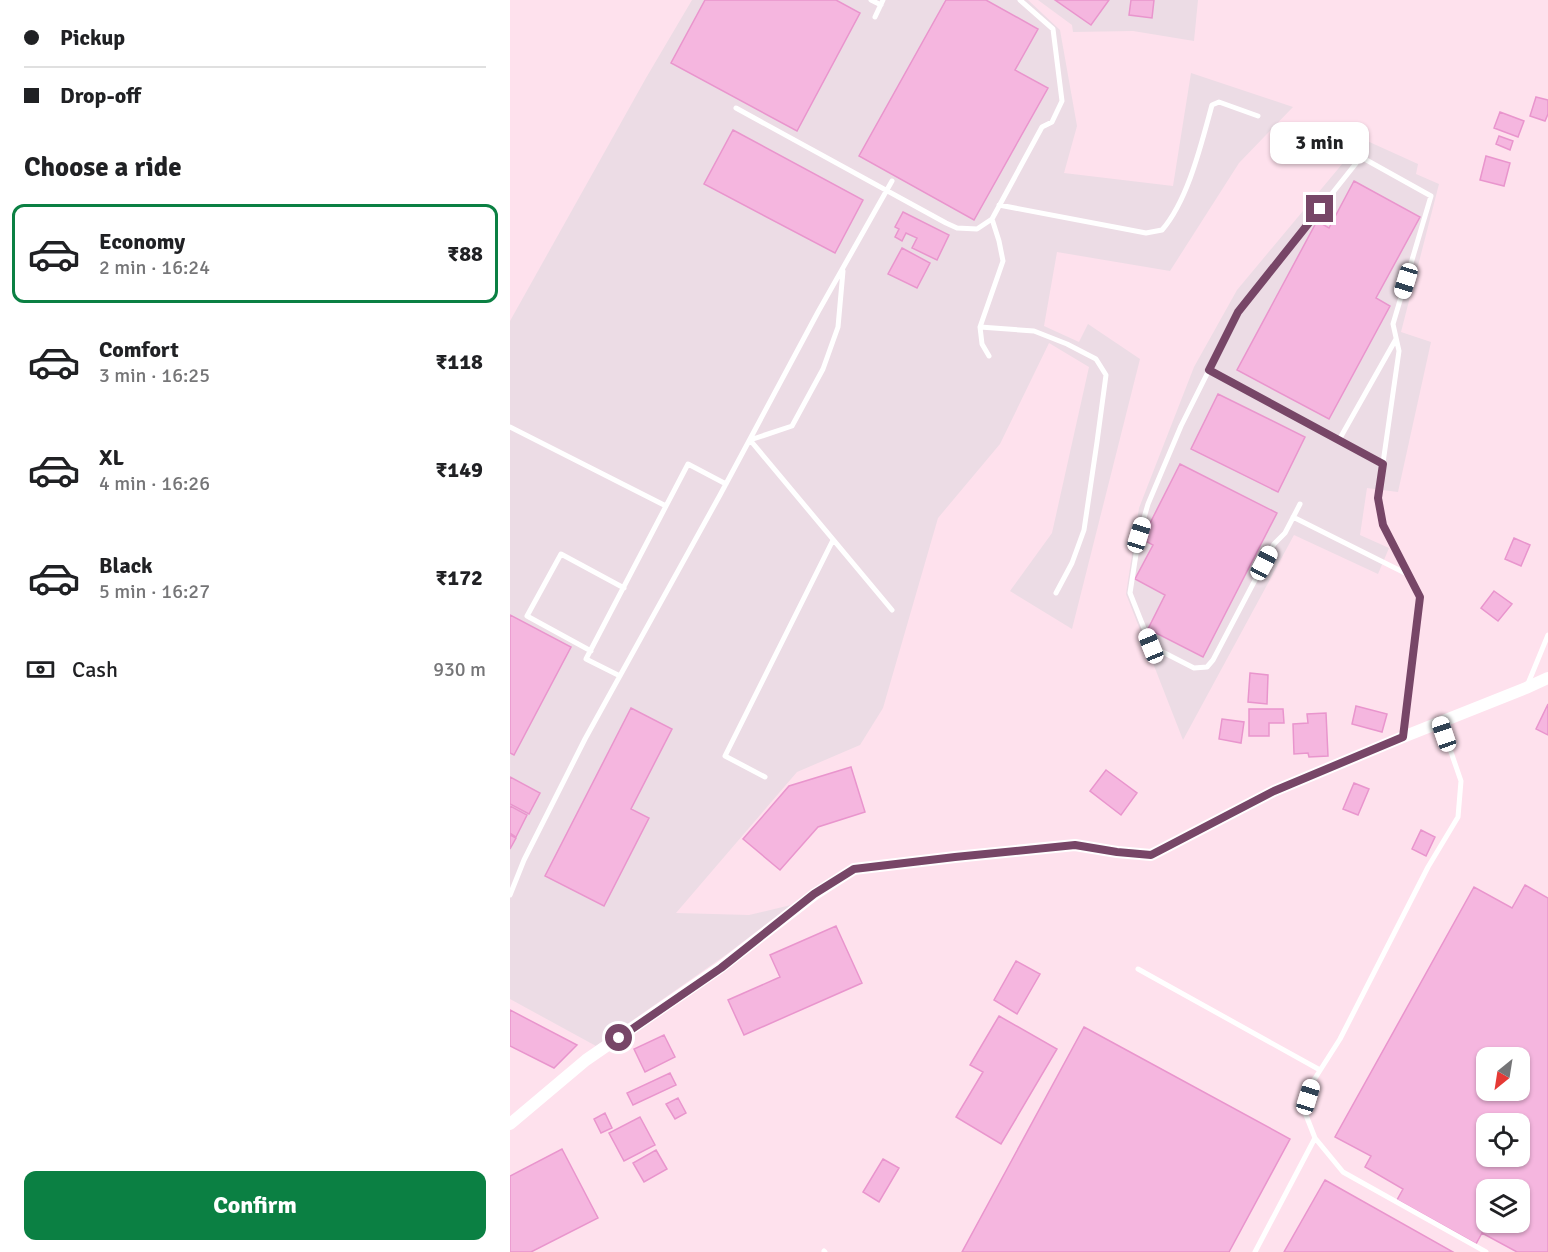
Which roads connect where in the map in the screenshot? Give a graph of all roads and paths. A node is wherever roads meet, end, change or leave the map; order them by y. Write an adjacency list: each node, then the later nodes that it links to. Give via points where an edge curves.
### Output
1 (871, 0): 3 (lane)
2 (1020, 0): 9 (lane, via 1053,29 1062,101 1052,122 1042,127)
3 (882, 3): 4 (lane)
4 (875, 17)
5 (736, 108): 8 (lane)
6 (1258, 116): 9 (lane, via 1220,102 1212,105 1194,166 1172,218 1162,230 1146,233)
7 (892, 181): 8 (lane)
8 (887, 191): 10 (lane, via 957,228 977,229); 11 (lane)
9 (999, 205): 10 (lane)
10 (992, 219): 12 (lane, via 1003,261)
11 (844, 266): 17 (lane); 17 (lane, via 838,327 823,369 792,426)
12 (980, 327): 14 (lane); 27 (lane, via 1045,335 1096,359 1106,375 1084,530)
13 (1396, 339): 15 (lane, via 1393,324 1431,196 1361,157 1238,312); 18 (lane); 19 (lane, via 1399,351)
14 (988, 356)
15 (1209, 370): 18 (lane); 23 (lane, via 1173,445 1139,535 1130,592 1151,646 1194,668 1207,667 1274,544)
16 (510, 427): 22 (lane)
17 (750, 440): 20 (lane); 24 (lane)
18 (1339, 440): 19 (lane)
19 (1383, 464): 25 (lane, via 1378,498 1383,525)
20 (726, 484): 22 (lane, via 688,464); 31 (lane)
21 (1300, 504): 23 (lane)
22 (666, 506): 26 (lane)
23 (1293, 517): 25 (lane)
24 (834, 540): 28 (lane); 36 (lane, via 725,756)
25 (1409, 575): 35 (lane, via 1420,597)
26 (624, 588): 30 (lane); 30 (lane, via 561,554 527,616)
27 (1056, 593)
28 (892, 610)
29 (1548, 635): 33 (lane)
30 (591, 651): 31 (lane, via 586,659)
31 (620, 676): 37 (lane, via 524,860)
32 (1548, 678): 33 (street)
33 (1526, 688): 34 (street)
34 (1440, 722): 35 (street); 39 (lane, via 1461,781 1458,817)
35 (1403, 737): 40 (street, via 1274,791 1151,855 1075,845 854,869 814,894 721,968 586,1060)
36 (765, 777)
37 (510, 895)
38 (1138, 969): 39 (lane)
39 (1320, 1070): 41 (lane, via 1304,1110)
40 (510, 1124)
41 (1315, 1138): 42 (lane); 43 (lane, via 1343,1172)
42 (1255, 1252)
43 (1486, 1252)

